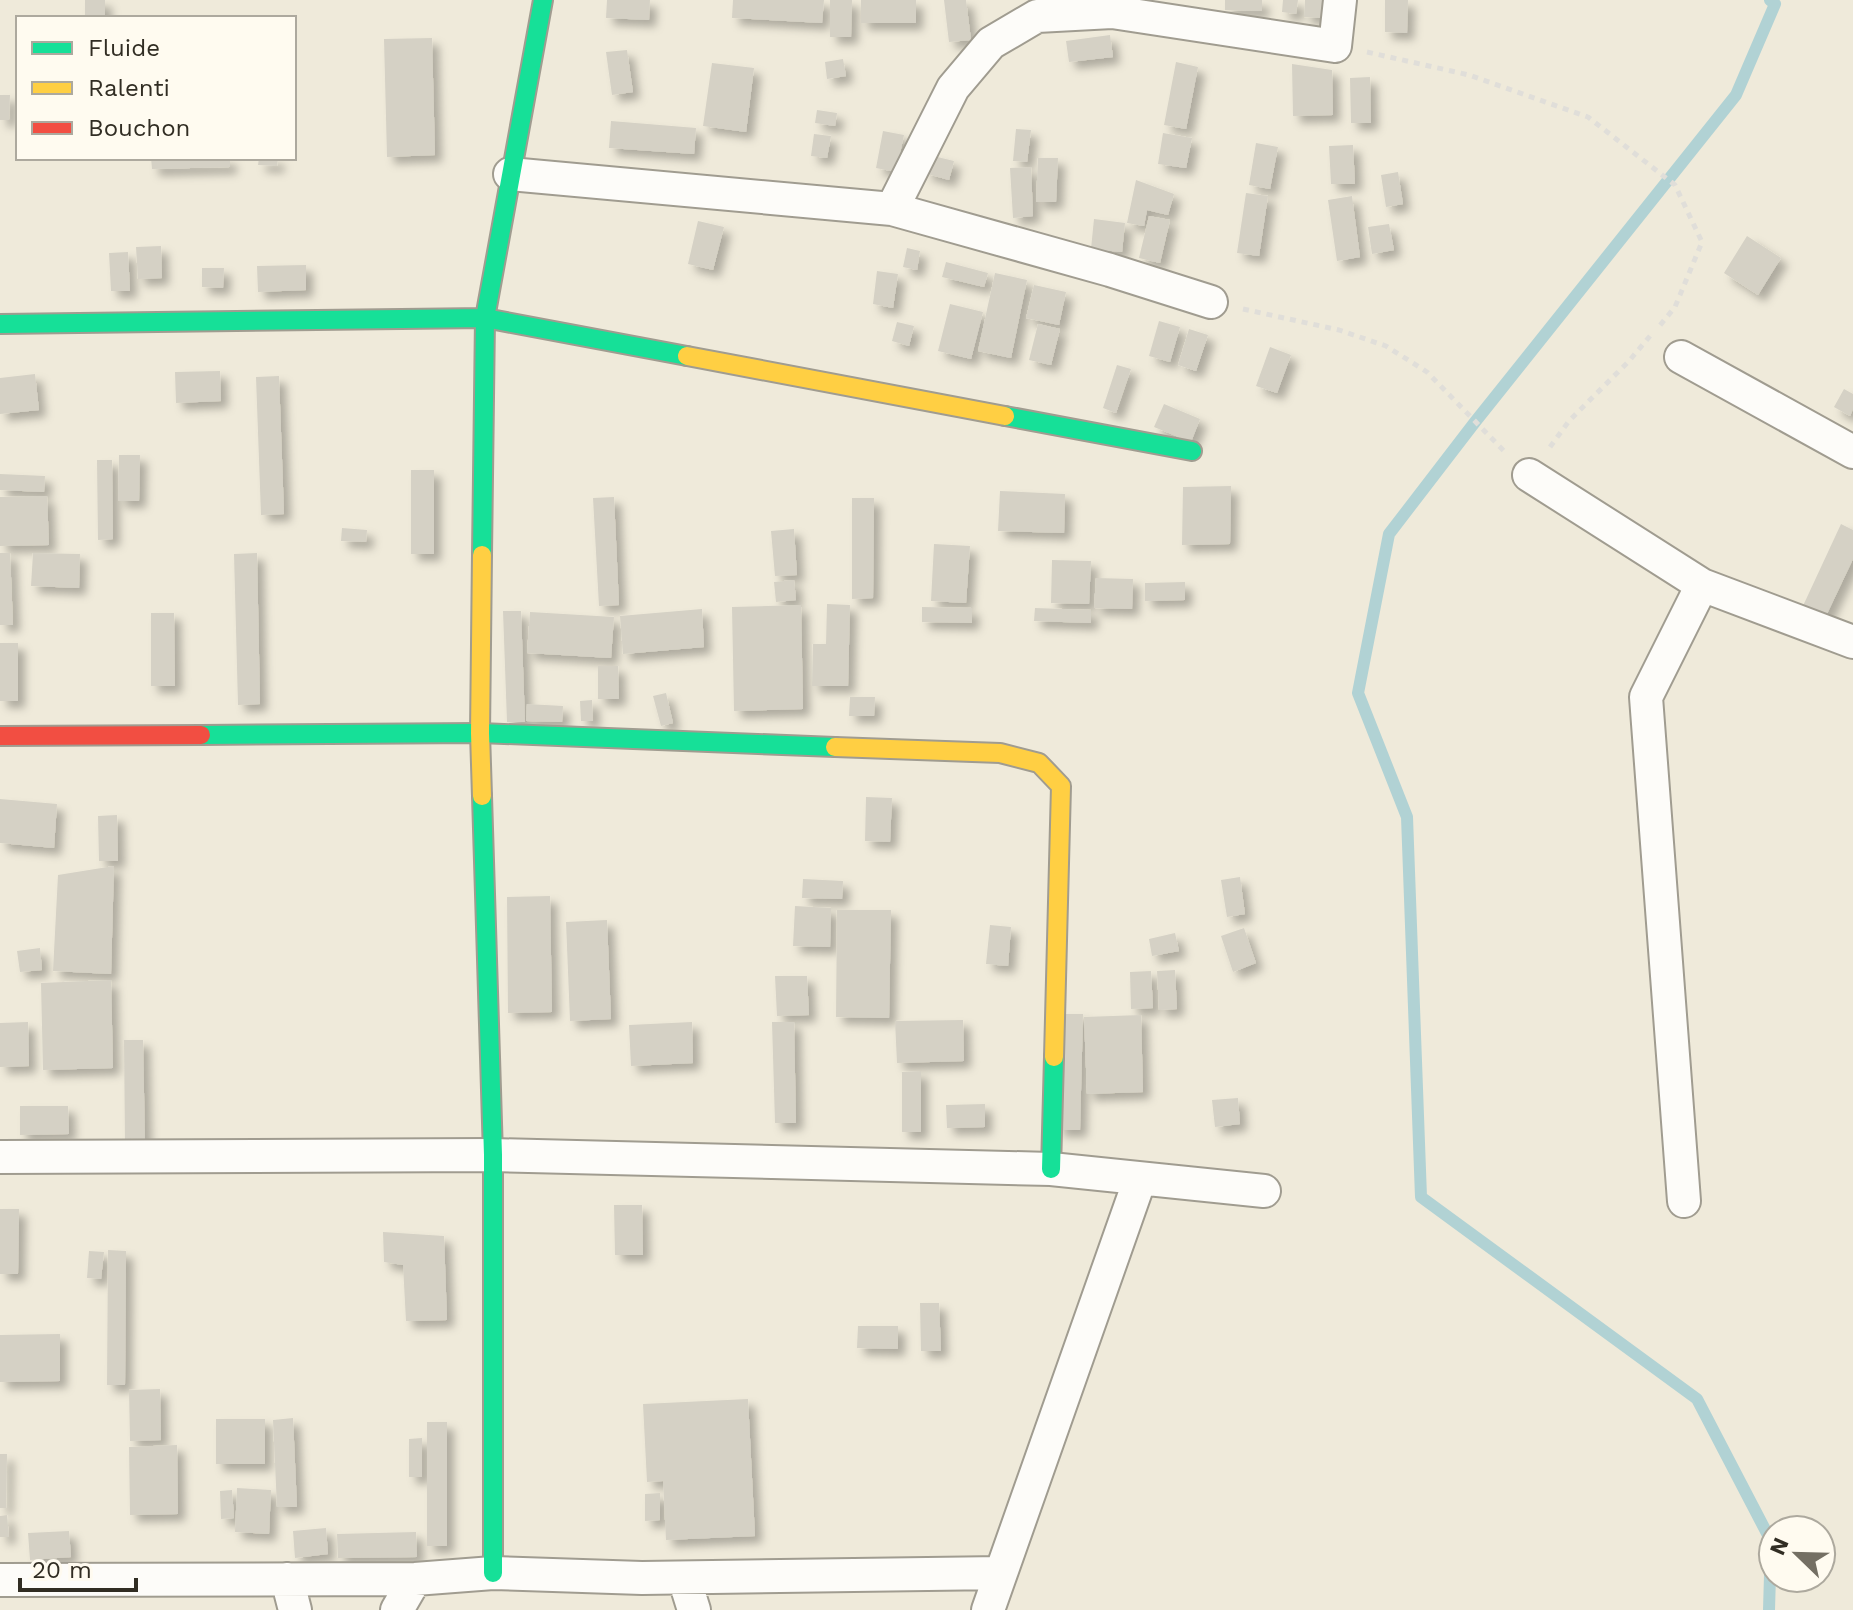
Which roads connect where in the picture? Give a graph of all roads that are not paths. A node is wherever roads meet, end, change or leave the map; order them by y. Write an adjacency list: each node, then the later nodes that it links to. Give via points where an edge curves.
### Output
1 (543, 0): 3 (street)
2 (1340, 0): 4 (street, via 1335,46 1112,12 1037,16 991,43 953,88)
3 (510, 174): 4 (street); 6 (street)
4 (892, 209): 5 (street)
5 (1211, 302)
6 (485, 318): 7 (street); 9 (street); 14 (street)
7 (0, 324)
8 (1681, 357): 10 (street)
9 (1192, 451)
10 (1853, 452)
11 (1529, 475): 12 (street)
12 (1702, 585): 13 (street); 21 (street, via 1646,697)
13 (1853, 642)
14 (480, 733): 15 (street); 16 (street); 18 (street, via 1000,753 1039,763 1061,786)
15 (0, 736)
16 (493, 1155): 17 (street); 18 (street); 22 (street)
17 (0, 1157)
18 (1051, 1169): 19 (street)
19 (1140, 1179): 20 (street); 23 (street)
20 (1264, 1191)
21 (1684, 1201)
22 (493, 1573): 24 (street); 25 (street)
23 (1001, 1573): 24 (street); 30 (street)
24 (684, 1578): 29 (street)
25 (415, 1579): 27 (street); 28 (street)
26 (0, 1580): 27 (street)
27 (291, 1595)
28 (397, 1610)
29 (694, 1610)
30 (988, 1610)

